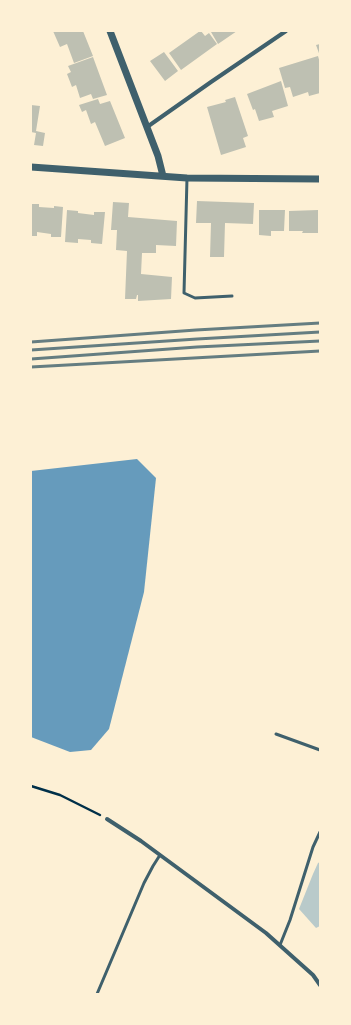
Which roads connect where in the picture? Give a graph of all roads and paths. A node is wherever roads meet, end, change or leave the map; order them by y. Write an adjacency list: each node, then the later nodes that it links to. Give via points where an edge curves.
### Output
1 (110, 31): 3 (street)
2 (286, 31): 3 (street)
3 (148, 127): 5 (street)
4 (31, 166): 5 (street)
5 (162, 176): 6 (street)
6 (187, 178): 7 (street); 8 (lane, via 184,292 195,298)
7 (320, 179)
8 (232, 296)
9 (276, 734): 10 (lane)
10 (320, 750)
11 (31, 786): 12 (path, via 60,795)
12 (107, 819): 14 (street)
13 (320, 832): 15 (lane)
14 (160, 855): 15 (street); 17 (lane, via 144,883)
15 (280, 945): 16 (street)
16 (320, 985)
17 (97, 994)

